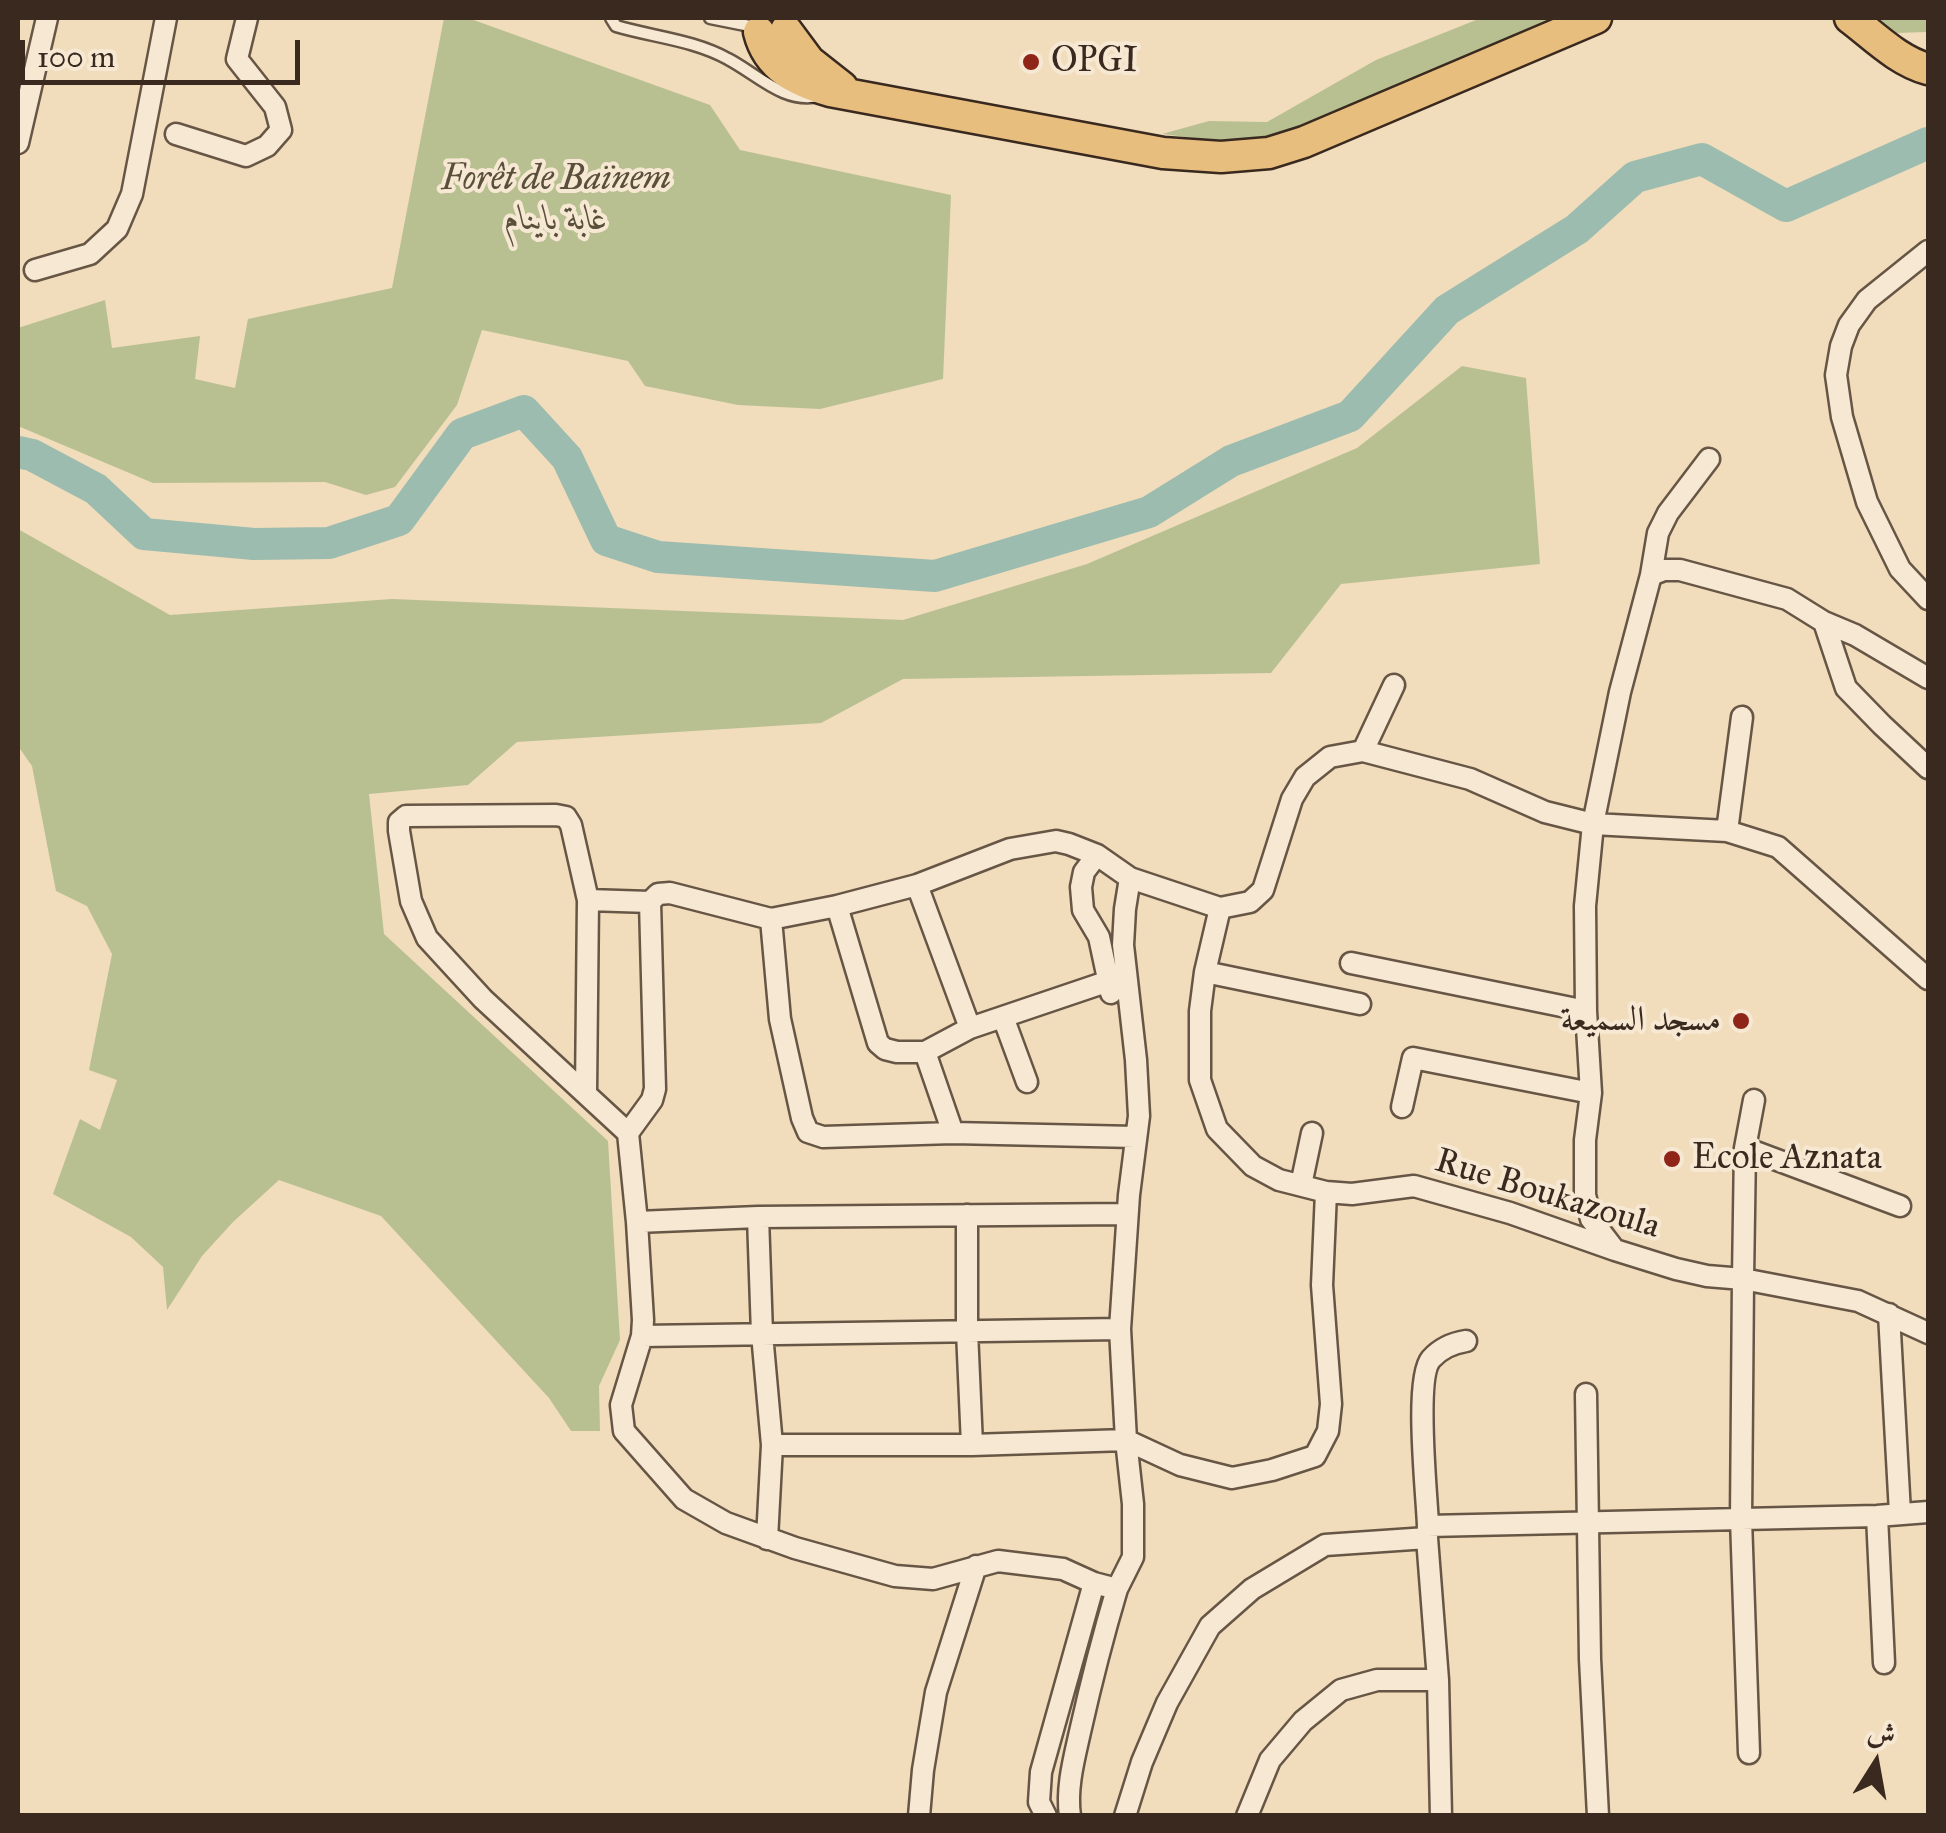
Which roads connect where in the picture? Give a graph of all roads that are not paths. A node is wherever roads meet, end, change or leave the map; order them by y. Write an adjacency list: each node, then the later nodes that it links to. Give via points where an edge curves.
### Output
1 (47, 18): 12 (street)
2 (166, 18): 14 (street, via 132,194 116,229 90,254)
3 (247, 18): 11 (street, via 237,59 275,107 281,130 246,156)
4 (612, 18): 10 (lane, via 620,28 718,54 796,98)
5 (710, 18): 8 (lane)
6 (1596, 18): 10 (main road, via 1268,153 1164,153)
7 (1850, 18): 9 (main road, via 1900,57)
8 (764, 23): 10 (main road, via 767,53 782,70)
9 (1928, 69)
10 (844, 93)
11 (176, 134)
12 (18, 143)
13 (1928, 251): 17 (street, via 1866,300 1849,325 1836,375 1867,502 1900,569)
14 (35, 270)
15 (1710, 458): 16 (street, via 1668,513)
16 (1651, 575): 18 (street, via 1680,570 1756,589); 24 (street)
17 (1928, 599)
18 (1824, 622): 19 (street); 23 (street, via 1846,688)
19 (1928, 678)
20 (1394, 685): 22 (street)
21 (1742, 717): 25 (street)
22 (1363, 752): 24 (street, via 1470,779 1545,812); 32 (street, via 1330,757 1305,777 1263,890 1250,902)
23 (1928, 768)
24 (1593, 824): 25 (street); 38 (street)
25 (1727, 831): 36 (street, via 1778,847)
26 (1097, 855): 27 (street); 28 (street, via 1056,841 1010,849); 39 (street, via 1080,888 1110,987)
27 (1130, 878): 32 (street); 50 (street, via 1123,945 1136,1060)
28 (917, 885): 31 (street); 40 (street)
29 (588, 900): 30 (street); 43 (street); 43 (street, via 566,817 406,816 399,822 411,901 427,938)
30 (650, 902): 33 (street, via 670,893); 47 (street, via 655,1090)
31 (837, 906): 33 (street); 41 (street, via 878,1043 898,1052)
32 (1220, 908): 35 (street, Rue Boukazoula)
33 (770, 920): 48 (street, via 780,1019 808,1132)
34 (1350, 964): 38 (street)
35 (1205, 972): 37 (street); 52 (street, Rue Boukazoula, via 1200,1080 1217,1129 1253,1166)
36 (1926, 973)
37 (1360, 1004)
38 (1586, 1010): 44 (street)
39 (1003, 1017): 40 (street); 42 (street)
40 (970, 1028): 41 (street)
41 (925, 1052): 48 (street)
42 (1028, 1082)
43 (586, 1092): 47 (street)
44 (1591, 1092): 46 (street, via 1413,1058); 59 (street, via 1586,1208)
45 (1754, 1100): 51 (street)
46 (1402, 1107)
47 (628, 1133): 58 (street)
48 (952, 1133): 50 (street)
49 (1312, 1134): 52 (street)
50 (1135, 1137): 55 (street)
51 (1745, 1148): 54 (street); 60 (street)
52 (1301, 1185): 53 (street, Rue Boukazoula)
53 (1326, 1192): 59 (street, Rue Boukazoula, via 1414,1186); 69 (street, via 1322,1285 1331,1404 1316,1456 1232,1478 1180,1465)
54 (1900, 1206)
55 (1127, 1214): 56 (street); 62 (street)
56 (967, 1215): 57 (street); 63 (street)
57 (758, 1217): 58 (street); 65 (street)
58 (637, 1222): 66 (street)
59 (1615, 1250): 60 (street, Rue Boukazoula, via 1676,1269)
60 (1743, 1279): 61 (street, Rue Boukazoula, via 1858,1301); 75 (street)
61 (1889, 1314): 64 (street, Rue Boukazoula); 73 (street)
62 (1120, 1329): 63 (street); 69 (street)
63 (967, 1331): 65 (street); 71 (street)
64 (1928, 1333)
65 (762, 1334): 66 (street); 70 (street)
66 (642, 1336): 78 (street, via 621,1405 624,1431 684,1499)
67 (1466, 1341): 77 (street, via 1428,1361 1421,1386)
68 (1586, 1394): 76 (street)
69 (1126, 1440): 71 (street); 81 (street, via 1134,1557)
70 (772, 1445): 71 (street); 78 (street)
71 (972, 1446)
72 (1928, 1512): 73 (street)
73 (1900, 1513): 74 (street)
74 (1877, 1516): 75 (street); 82 (street)
75 (1742, 1519): 76 (street); 84 (street)
76 (1588, 1522): 77 (street); 91 (street)
77 (1428, 1532): 83 (street); 88 (street, via 1325,1545 1252,1590 1210,1626 1166,1703)
78 (768, 1539): 79 (street, via 895,1576 932,1579)
79 (976, 1566): 80 (street, via 998,1561 1062,1569); 85 (street, via 936,1692)
80 (1094, 1583): 81 (street); 86 (street, via 1041,1772)
81 (1116, 1589): 87 (street, via 1078,1741)
82 (1884, 1662)
83 (1438, 1680): 89 (street, via 1377,1680 1340,1690 1270,1760); 90 (street)
84 (1749, 1753)
85 (919, 1816)
86 (1046, 1816)
87 (1070, 1816)
88 (1125, 1816)
89 (1247, 1816)
90 (1441, 1816)
91 (1598, 1816)

